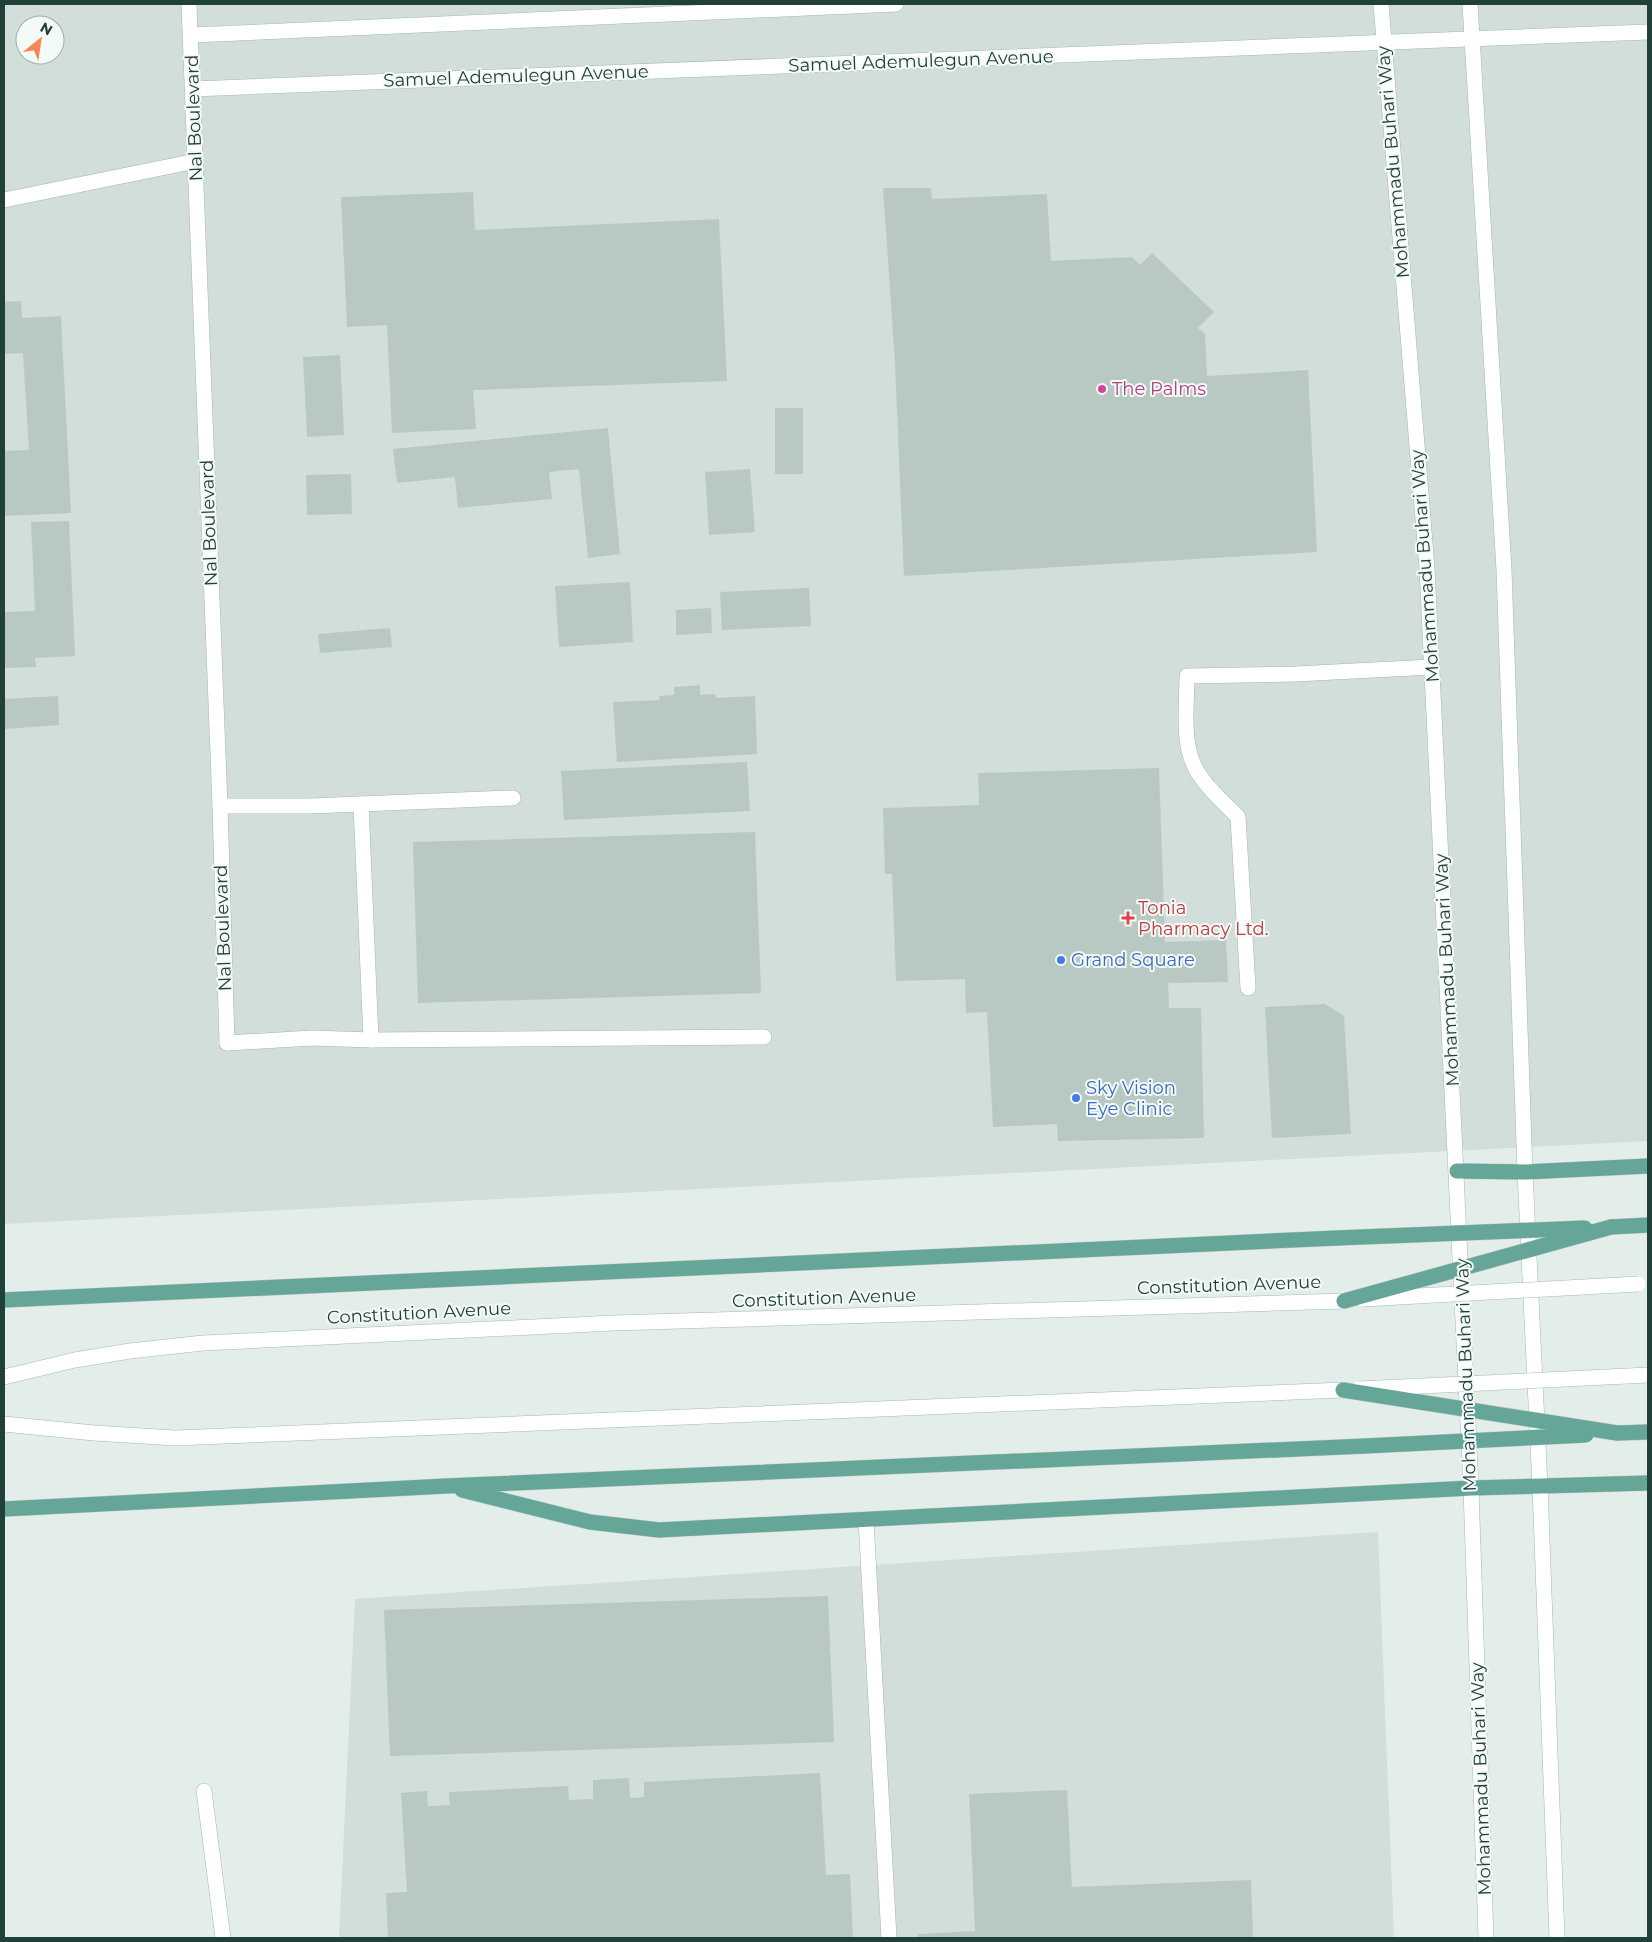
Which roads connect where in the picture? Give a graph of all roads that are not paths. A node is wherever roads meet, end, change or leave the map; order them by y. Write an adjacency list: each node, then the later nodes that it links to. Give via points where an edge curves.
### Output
1 (189, 4): 6 (main road, Nal Boulevard)
2 (896, 4): 6 (main road)
3 (1381, 4): 8 (main road, Mohammadu Buhari Way)
4 (1470, 4): 7 (main road)
5 (1648, 32): 7 (main road, Samuel Ademulegun Avenue)
6 (191, 35): 9 (main road, Nal Boulevard)
7 (1471, 39): 8 (main road, Samuel Ademulegun Avenue); 21 (main road, via 1504,570)
8 (1383, 43): 9 (main road, Samuel Ademulegun Avenue); 12 (main road, Mohammadu Buhari Way, via 1428,568)
9 (193, 89): 10 (main road, Nal Boulevard)
10 (196, 161): 11 (main road); 15 (main road, Nal Boulevard)
11 (4, 200)
12 (1432, 667): 16 (main road, via 1187,676 1186,734 1189,753 1197,771 1238,817); 20 (main road, Mohammadu Buhari Way)
13 (513, 798): 14 (main road)
14 (361, 804): 15 (main road); 18 (main road)
15 (220, 806): 18 (main road, Nal Boulevard, via 226,1043 312,1038)
16 (1248, 988)
17 (764, 1038): 18 (main road)
18 (371, 1040)
19 (1648, 1166): 21 (main road)
20 (1457, 1171): 21 (main road); 36 (main road, Mohammadu Buhari Way)
21 (1525, 1172): 35 (main road)
22 (1648, 1225): 23 (main road, Constitution Avenue)
23 (1611, 1227): 25 (main road, Constitution Avenue, bridge); 26 (main road, bridge)
24 (1643, 1284): 26 (main road, Constitution Avenue, bridge)
25 (4, 1300)
26 (1344, 1300): 28 (main road, Constitution Avenue, via 624,1322 222,1342 102,1355)
27 (1648, 1375): 29 (main road, bridge)
28 (4, 1376)
29 (1343, 1390): 30 (main road, via 175,1438); 32 (main road, bridge)
30 (4, 1424)
31 (1648, 1432): 32 (main road)
32 (1617, 1433): 34 (main road, bridge)
33 (1648, 1482): 35 (main road)
34 (446, 1486): 37 (main road); 38 (main road, via 590,1522 659,1530)
35 (1540, 1487): 36 (main road); 43 (main road)
36 (1471, 1488): 38 (main road); 42 (main road, Mohammadu Buhari Way)
37 (4, 1509)
38 (866, 1520): 41 (main road)
39 (204, 1791): 40 (main road)
40 (223, 1938)
41 (889, 1938)
42 (1486, 1938)
43 (1557, 1938)

